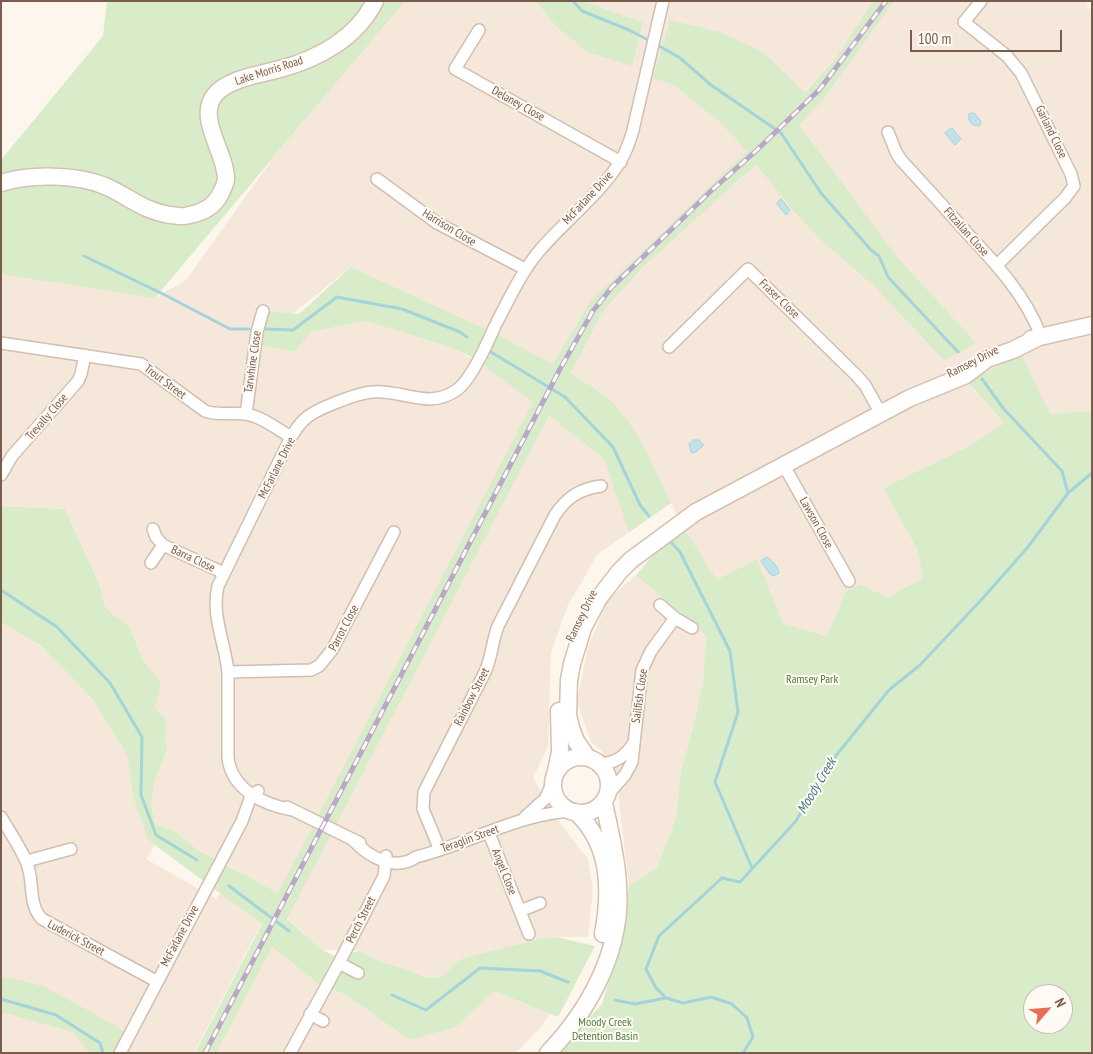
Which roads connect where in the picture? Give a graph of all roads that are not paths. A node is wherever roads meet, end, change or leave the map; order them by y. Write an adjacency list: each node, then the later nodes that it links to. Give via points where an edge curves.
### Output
1 (375, 1): 8 (main road, Lake Morris Road, via 347,38 320,54 242,79 215,95 209,105 208,119 227,180 212,206 202,211 182,216 154,212 105,186 72,177 18,178)
2 (663, 1): 6 (street, McFarlane Drive, via 630,138)
3 (981, 1): 9 (street, Garland Close, via 964,22 1007,56 1021,73 1074,186)
4 (479, 30): 6 (street, Delaney Close, via 455,69)
5 (888, 132): 9 (street, Fitzallan Close, via 901,160)
6 (621, 162): 10 (street, McFarlane Drive)
7 (376, 179): 10 (street, Harrison Close, via 438,223)
8 (1, 184)
9 (997, 265): 13 (street, Fitzallan Close, via 1026,303)
10 (525, 269): 19 (street, McFarlane Drive, via 459,388 440,397 422,399 371,392 321,408 304,419)
11 (263, 311): 17 (street, Tarwhine Close, via 257,332)
12 (1092, 325): 13 (main road, Ramsey Drive)
13 (1041, 336): 18 (main road, Ramsey Drive, via 987,359 966,375)
14 (1, 343): 16 (street, Trout Street)
15 (669, 347): 18 (street, Fraser Close, via 748,269 856,375)
16 (85, 355): 17 (street, Trout Street, via 141,364 205,411); 21 (street, Trevally Close, via 78,381 12,456)
17 (246, 414): 19 (street, Trout Street)
18 (881, 414): 20 (main road, Ramsey Drive)
19 (291, 437): 28 (street, McFarlane Drive)
20 (784, 464): 23 (main road, Ramsey Drive); 29 (street, Lawson Close)
21 (1, 475)
22 (601, 486): 47 (street, Rainbow Street, via 579,491 564,503 555,516 498,626 489,664 424,792 423,809)
23 (696, 512): 35 (main road, Ramsey Drive, via 647,547 619,572 599,598 583,628 572,664 568,715 576,740); 36 (main road, Ramsey Drive, via 658,528 628,549 602,577 584,607 571,635 562,667 560,752)
24 (153, 529): 26 (street, Barra Close)
25 (394, 532): 33 (street, Parrot Close, via 332,650 319,666 311,670)
26 (163, 545): 27 (street, Barra Close); 28 (street, Barra Close)
27 (151, 563)
28 (224, 574): 33 (street, McFarlane Drive, via 215,605)
29 (848, 581)
30 (660, 605): 31 (street)
31 (675, 618): 32 (street); 34 (street, Sailfish Close, via 651,651 642,670)
32 (692, 628)
33 (228, 672): 37 (street, McFarlane Drive, via 228,744 240,777)
34 (633, 744): 35 (street, via 623,757 614,762); 38 (street, Sailfish Close, via 630,767)
35 (593, 760): 36 (main road, via 578,756 569,759); 38 (main road, via 605,770 608,778)
36 (555, 776): 41 (main road, via 553,789 560,802); 43 (street, Teraglin Street, via 544,799)
37 (255, 793): 39 (street, Teraglin Street); 40 (street, Teraglin Street); 44 (street, McFarlane Drive)
38 (606, 798): 41 (main road, via 592,811); 61 (main road, via 619,887 614,934 595,990)
39 (276, 807): 40 (street, Teraglin Street); 44 (street, McFarlane Drive, via 259,805)
40 (293, 810): 48 (street, Teraglin Street, via 354,841 364,852)
41 (574, 812): 43 (street, Teraglin Street, via 546,813); 60 (main road, via 593,831 602,853 607,898 604,932 581,995 562,1023)
42 (1, 817): 49 (street, Luderick Street)
43 (522, 820): 45 (street, Teraglin Street)
44 (242, 821): 55 (street, McFarlane Drive)
45 (489, 833): 47 (street, Teraglin Street); 51 (street, Angel Close)
46 (72, 849): 49 (street)
47 (440, 850): 48 (street, Teraglin Street, via 410,861)
48 (386, 859): 53 (street, Perch Street, via 384,876)
49 (27, 861): 55 (street, Luderick Street, via 35,909 42,919)
50 (540, 903): 51 (street, Angel Close)
51 (520, 911): 52 (street, Angel Close)
52 (529, 934)
53 (340, 963): 54 (street); 56 (street, Perch Street)
54 (358, 973)
55 (156, 981): 58 (street, McFarlane Drive)
56 (310, 1014): 57 (street); 59 (street, Perch Street)
57 (323, 1021)
58 (120, 1053)
59 (290, 1053)
60 (534, 1053)
61 (548, 1053)

